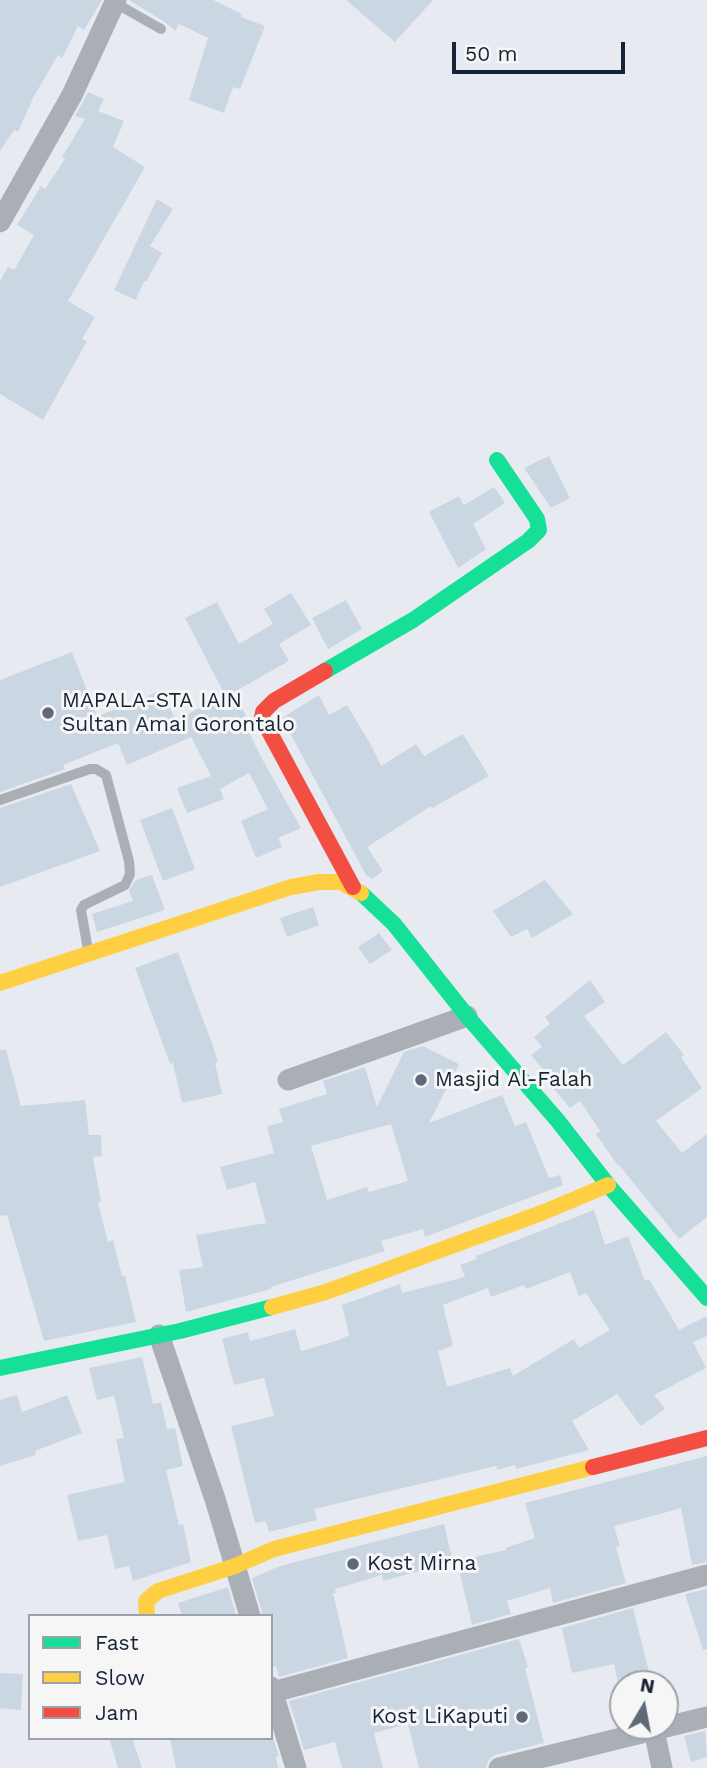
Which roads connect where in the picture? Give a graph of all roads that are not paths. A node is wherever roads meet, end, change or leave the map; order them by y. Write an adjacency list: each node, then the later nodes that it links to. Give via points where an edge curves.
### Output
1 (115, 1): 2 (lane); 3 (street, via 72,95)
2 (161, 29)
3 (0, 222)
4 (497, 460): 6 (street, via 537,519 539,530 534,536 412,620 262,712 276,749)
5 (0, 800): 7 (lane, via 90,769 106,775 130,874 125,885 80,910)
6 (353, 887): 7 (street, via 318,882 291,887); 9 (street, via 394,924)
7 (89, 953): 8 (street)
8 (0, 983)
9 (467, 1016): 10 (street); 11 (street)
10 (288, 1080)
11 (608, 1185): 12 (street); 13 (street, via 326,1292)
12 (707, 1298)
13 (159, 1335): 14 (street); 16 (street)
14 (0, 1368)
15 (707, 1438): 16 (street, via 274,1549)
16 (235, 1566): 18 (street, via 158,1591 146,1601); 19 (street)
17 (707, 1575): 20 (street)
18 (147, 1614)
19 (249, 1614)
20 (273, 1689)
21 (273, 1692): 26 (street)
22 (707, 1717): 23 (street)
23 (679, 1724)
24 (613, 1740): 27 (street)
25 (656, 1740): 28 (street)
26 (296, 1768)
27 (499, 1768)
28 (662, 1768)

